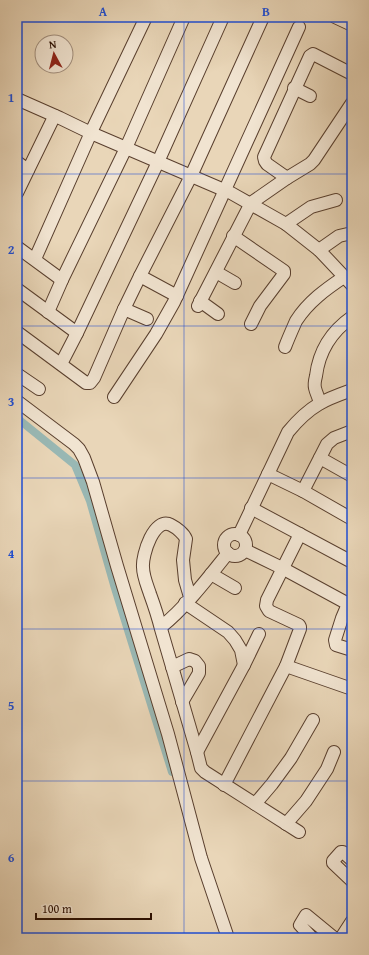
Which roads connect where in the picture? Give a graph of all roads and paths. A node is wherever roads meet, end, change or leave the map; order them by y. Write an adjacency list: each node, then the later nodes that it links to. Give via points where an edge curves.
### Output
1 (146, 17): 14 (street)
2 (184, 17): 15 (street)
3 (223, 17): 17 (street)
4 (263, 17): 19 (street)
5 (335, 17): 6 (street)
6 (352, 25)
7 (299, 27): 21 (street)
8 (352, 74): 9 (street, via 311,54)
9 (294, 88): 10 (street); 20 (street, via 264,157 266,164)
10 (310, 96)
11 (17, 99): 13 (street)
12 (352, 103): 20 (street, via 314,160)
13 (55, 116): 14 (street); 18 (street)
14 (91, 133): 15 (street); 30 (street)
15 (126, 148): 17 (street); 33 (street)
16 (17, 162): 18 (street)
17 (158, 162): 19 (street); 45 (street)
18 (28, 170): 22 (street)
19 (191, 176): 21 (street); 32 (street)
20 (287, 178): 24 (street)
21 (225, 190): 24 (street); 37 (street)
22 (17, 193)
23 (336, 200): 25 (street, via 311,207)
24 (251, 203): 25 (street); 27 (street)
25 (286, 224): 29 (street)
26 (352, 233): 29 (street, via 339,236)
27 (233, 236): 31 (street); 43 (street, via 284,271)
28 (17, 247): 30 (street)
29 (319, 250): 34 (street)
30 (35, 259): 33 (street)
31 (216, 272): 35 (street); 40 (street, via 199,304)
32 (140, 276): 37 (street); 38 (street)
33 (62, 280): 39 (street)
34 (348, 281): 46 (street, via 331,286 313,300 297,320)
35 (235, 282)
36 (17, 289): 39 (street)
37 (177, 296): 51 (street, via 156,334)
38 (124, 309): 42 (street); 47 (street, via 90,383 86,383)
39 (48, 312): 45 (street)
40 (218, 314)
41 (352, 317): 53 (street, via 332,336 318,362 315,388)
42 (147, 319)
43 (251, 324)
44 (17, 332): 47 (street)
45 (77, 333): 47 (street)
46 (285, 347)
47 (61, 364)
48 (17, 374): 49 (street)
49 (39, 389)
50 (352, 390): 53 (street)
51 (114, 397)
52 (17, 401): 89 (street, via 74,444 86,464 168,734 201,858)
53 (320, 403): 56 (street, via 302,416 288,432)
54 (352, 431): 55 (street, via 334,438 327,444)
55 (320, 458): 57 (street); 58 (street)
56 (268, 474): 58 (street); 59 (street)
57 (352, 476)
58 (303, 491): 60 (street)
59 (251, 508): 61 (street); 62 (street)
60 (352, 519)
61 (300, 534): 65 (street); 66 (street)
62 (238, 535): 63 (street, via 246,543); 64 (street, via 231,535 225,540 224,547)
63 (245, 550): 64 (street, via 237,556); 66 (street)
64 (228, 553): 67 (street)
65 (352, 562)
66 (282, 568): 70 (street); 75 (street, via 266,606 269,611 300,627)
67 (211, 574): 68 (street); 69 (street)
68 (236, 588)
69 (188, 600): 71 (street); 71 (street, via 184,580 186,540 183,534 171,525 162,524 155,530 144,553 143,566 144,577); 74 (street, via 235,640 241,650)
70 (350, 605): 73 (street, via 342,618 335,642 336,645)
71 (161, 627): 76 (street)
72 (259, 634): 74 (street)
73 (352, 650)
74 (244, 665): 80 (street)
75 (286, 666): 77 (street); 82 (street)
76 (172, 667): 78 (street); 78 (street, via 189,659 199,666 199,673)
77 (352, 689)
78 (182, 702): 80 (street)
79 (313, 720): 83 (street, via 292,758)
80 (197, 752): 82 (street, via 201,768)
81 (334, 752): 84 (street, via 327,769 306,801)
82 (224, 785): 83 (street)
83 (255, 804): 84 (street)
84 (286, 824): 85 (street)
85 (299, 832)
86 (352, 860): 87 (street, via 341,852 333,861)
87 (352, 881)
88 (352, 921): 92 (street)
89 (228, 938)
90 (312, 938): 91 (street, via 300,925 306,915)
91 (334, 938)
92 (341, 938)

